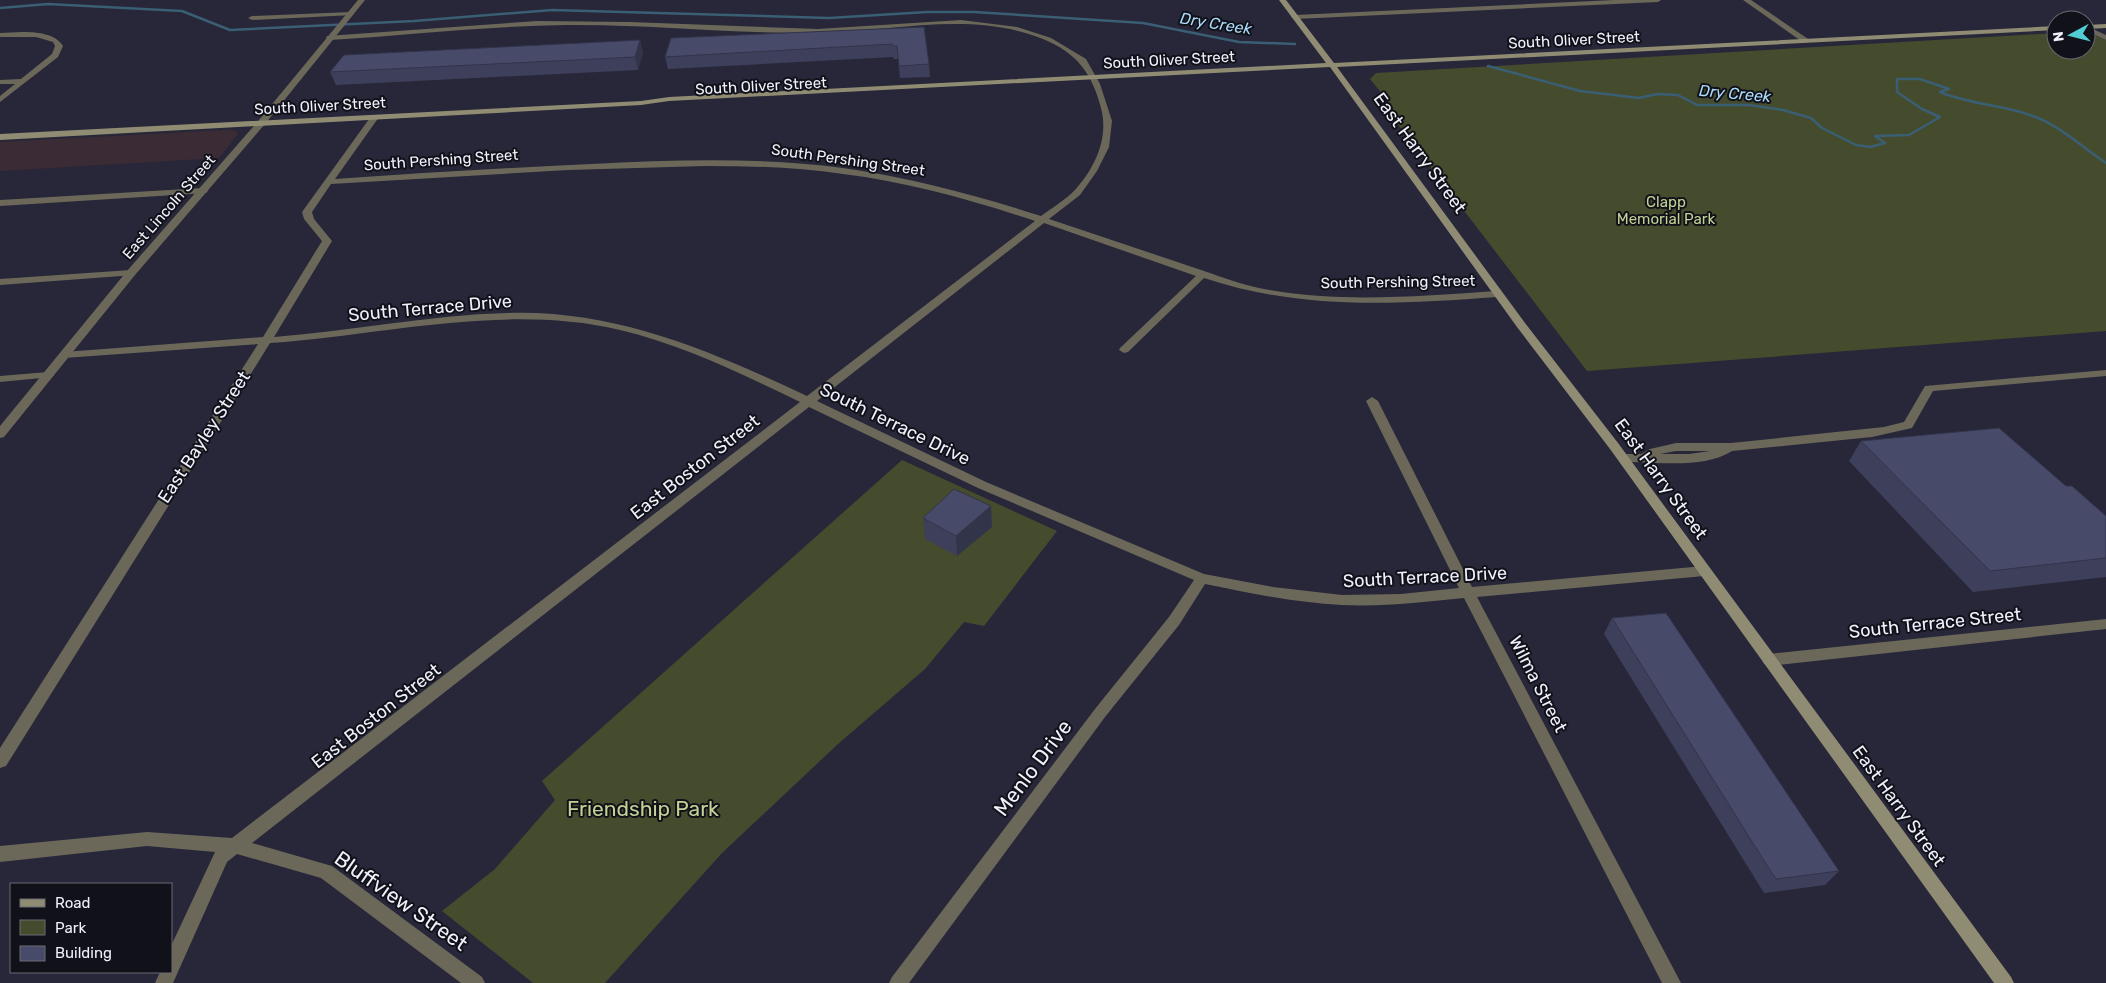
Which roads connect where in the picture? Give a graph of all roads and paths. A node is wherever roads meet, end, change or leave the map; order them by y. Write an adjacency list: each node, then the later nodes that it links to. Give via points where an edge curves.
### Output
1 (362, 0): 5 (street, East Lincoln Street)
2 (1282, 0): 6 (main road, East Harry Street)
3 (1658, 0): 6 (street)
4 (1746, 0): 11 (street)
5 (348, 16): 7 (street); 10 (street, East Lincoln Street)
6 (1295, 17): 12 (main road, East Harry Street)
7 (252, 18)
8 (2046, 29): 11 (main road, South Oliver Street)
9 (0, 35): 14 (street, via 45,36 58,43 55,56)
10 (333, 36): 13 (street, East Boston Street, via 568,23 817,31 955,23 1008,28 1044,37 1077,56); 18 (street, East Lincoln Street)
11 (1807, 41): 12 (main road, South Oliver Street)
12 (1331, 65): 13 (main road, South Oliver Street); 27 (main road, East Harry Street)
13 (1093, 78): 17 (main road, South Oliver Street, via 1025,86); 23 (street, East Boston Street, via 1108,120 1103,149 1094,172 1076,193)
14 (24, 81): 15 (street); 16 (street)
15 (0, 82)
16 (0, 100)
17 (374, 117): 18 (main road, South Oliver Street); 20 (street, East Bayley Street)
18 (262, 122): 19 (main road, South Oliver Street); 21 (street, East Lincoln Street)
19 (0, 137)
20 (327, 182): 23 (street, South Pershing Street, via 553,168 756,162 873,175 939,188); 28 (street, East Bayley Street, via 308,212 309,219 326,241)
21 (203, 191): 22 (street); 24 (street, East Lincoln Street)
22 (0, 203)
23 (1043, 220): 25 (street, South Pershing Street); 34 (street, East Boston Street)
24 (131, 273): 26 (street); 30 (street, East Lincoln Street)
25 (1203, 274): 27 (street, South Pershing Street, via 1259,291 1322,300); 29 (street)
26 (0, 282)
27 (1498, 294): 37 (main road, East Harry Street)
28 (266, 340): 30 (street, South Terrace Drive); 34 (street, South Terrace Drive, via 380,330 444,320 509,316 562,318 621,327 679,344); 43 (street, East Bayley Street)
29 (1124, 350)
30 (64, 355): 32 (street, East Lincoln Street)
31 (2106, 373): 37 (street, via 1929,388 1908,424 1885,433 1798,439 1729,448 1715,455 1662,460)
32 (48, 375): 33 (street); 36 (street, East Lincoln Street)
33 (0, 379)
34 (807, 401): 39 (street, South Terrace Drive, via 982,485); 44 (street, East Boston Street)
35 (1372, 401): 40 (street, Wilma Street)
36 (0, 434)
37 (1623, 458): 38 (main road, East Harry Street)
38 (1704, 571): 40 (street, South Terrace Drive); 42 (main road, East Harry Street)
39 (1202, 578): 40 (street, South Terrace Drive, via 1273,592 1342,600 1400,599); 48 (street, Menlo Drive, via 1174,620 1100,713)
40 (1468, 592): 49 (street, Wilma Street)
41 (2106, 624): 42 (street, South Terrace Street)
42 (1769, 660): 50 (main road, East Harry Street)
43 (0, 762)
44 (235, 846): 45 (street, Bluffview Street, via 147,839); 46 (street, via 221,857); 47 (street, Bluffview Street, via 326,872)
45 (0, 854)
46 (172, 964)
47 (476, 983)
48 (898, 983)
49 (1672, 983)
50 (2005, 983)

